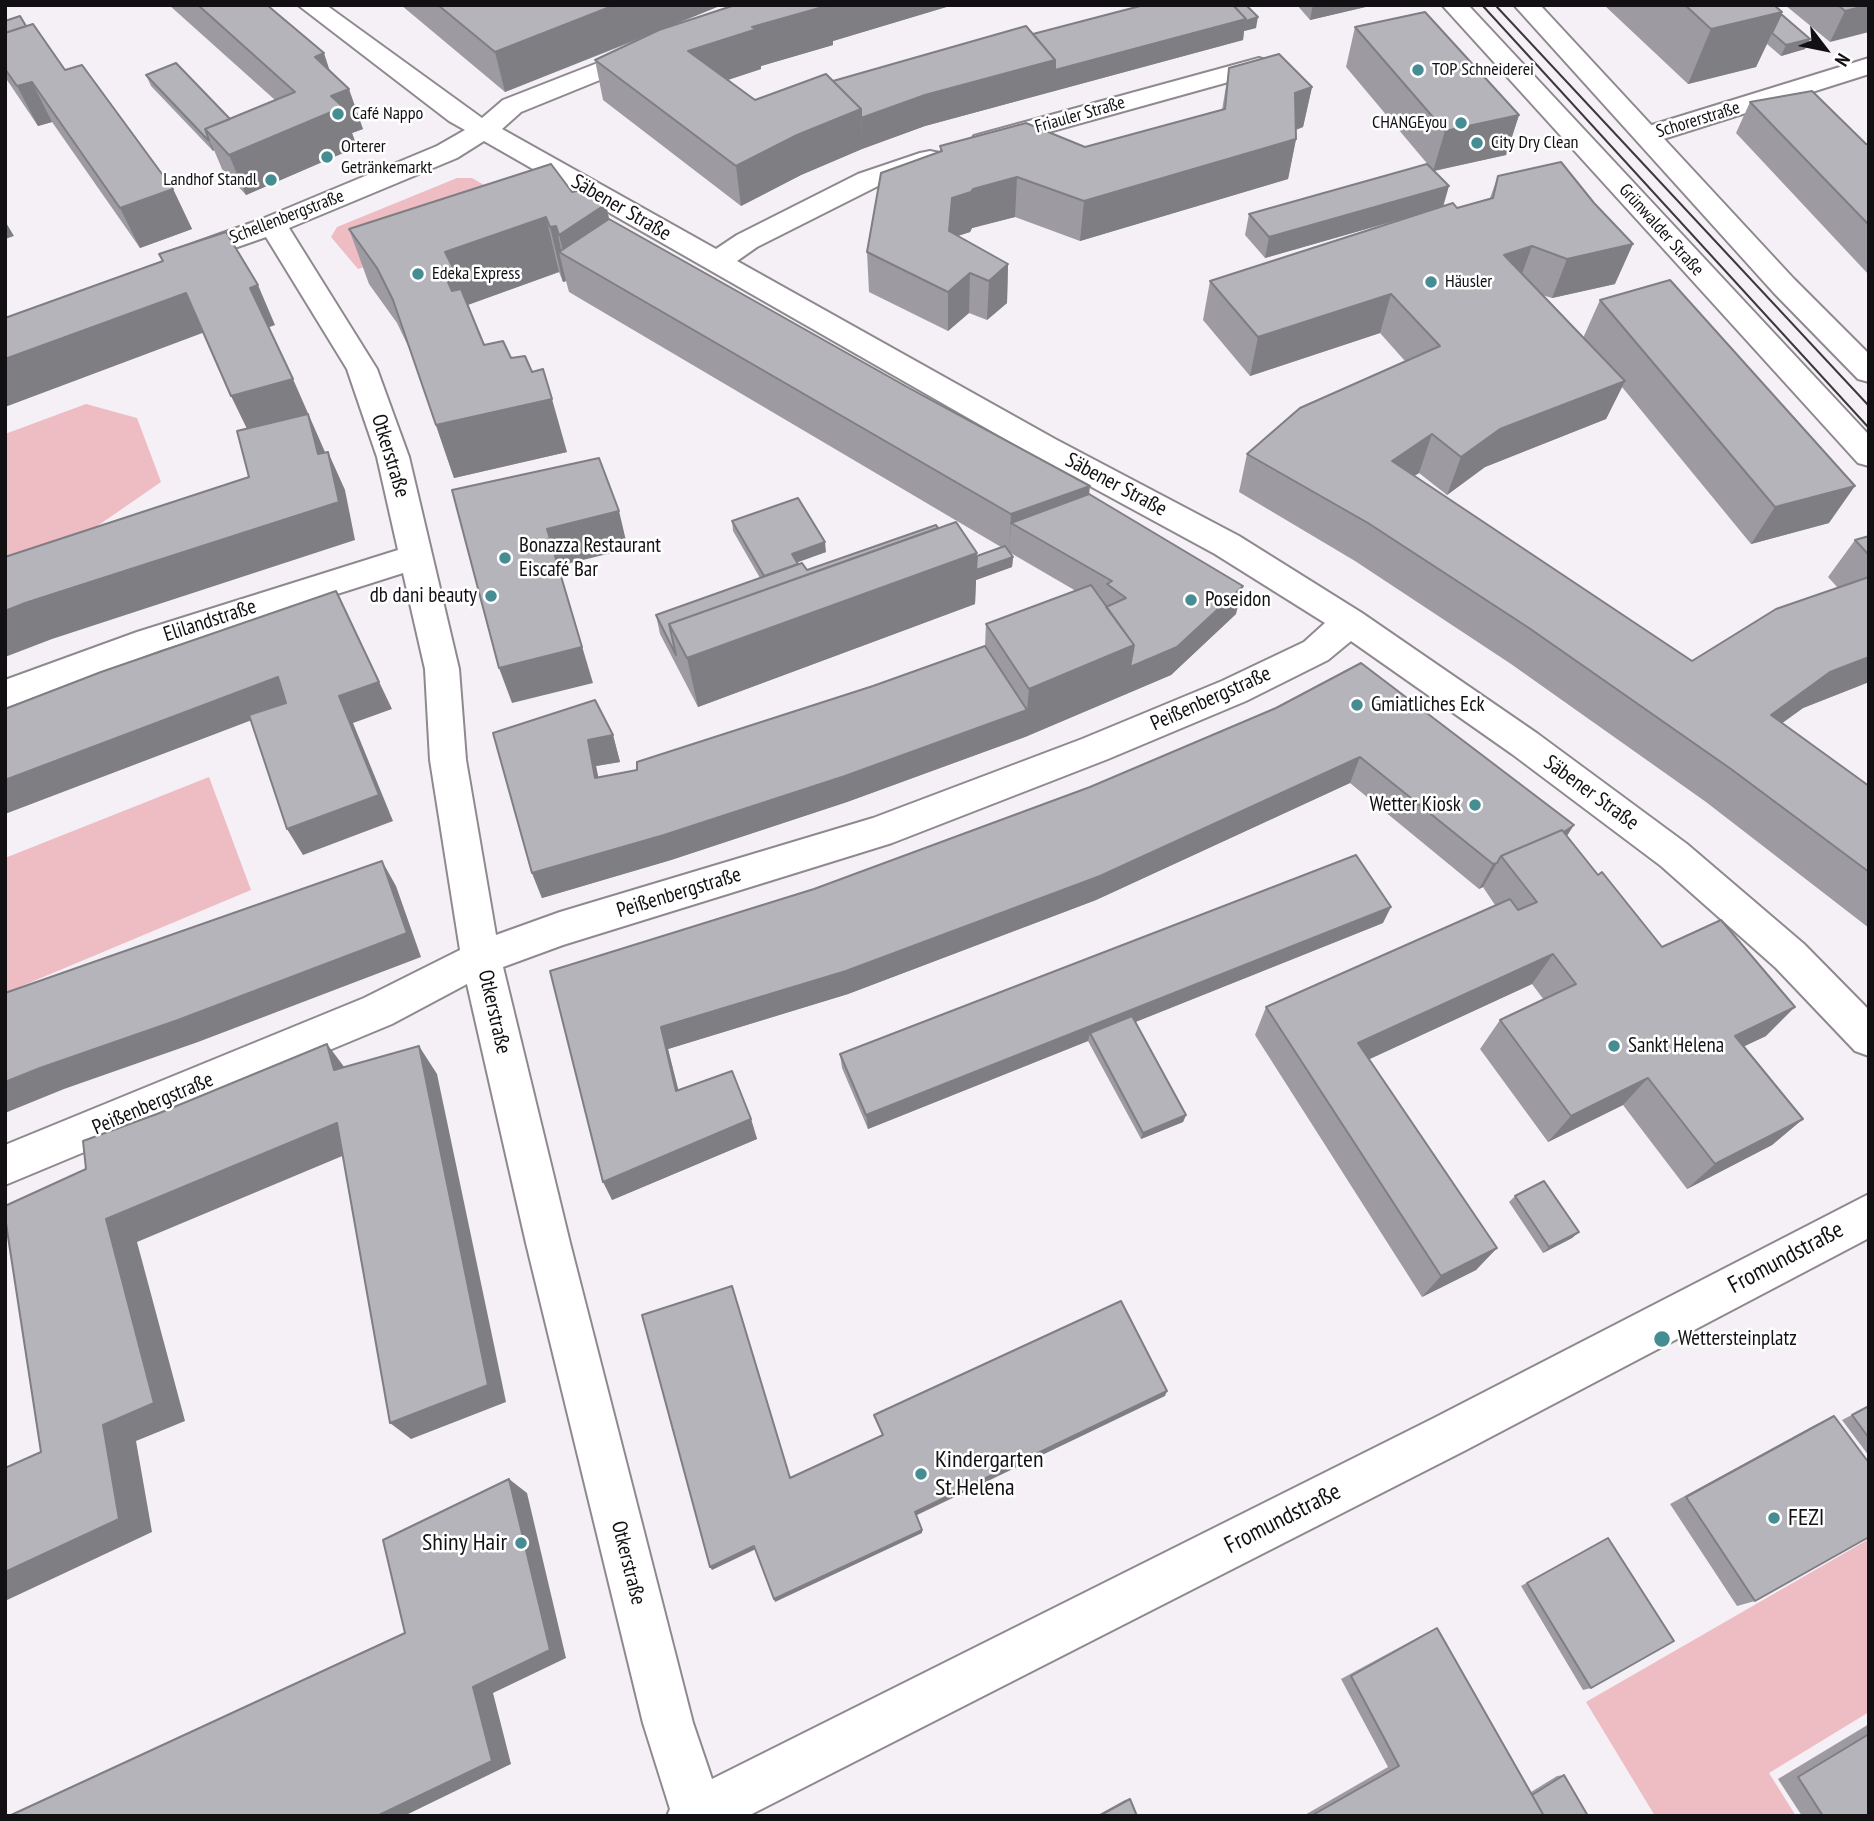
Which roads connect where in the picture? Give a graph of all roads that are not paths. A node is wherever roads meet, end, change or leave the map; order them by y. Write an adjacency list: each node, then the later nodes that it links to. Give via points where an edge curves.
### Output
1 (310, 5): 7 (street, Säbener Straße)
2 (1454, 5): 13 (street, Grünwalder Straße)
3 (1526, 5): 8 (street)
4 (662, 46): 7 (street, Schellenbergstraße, via 512,106)
5 (1259, 66): 10 (street, Friauler Straße, via 958,150 868,180 747,241)
6 (1869, 66): 8 (street, Schorerstraße)
7 (484, 130): 9 (street, Schellenbergstraße, via 447,152); 10 (street, Säbener Straße)
8 (1648, 135): 12 (street, via 1784,286)
9 (272, 225): 11 (street, Schellenbergstraße); 14 (street, Otkerstraße, via 362,369 393,457)
10 (716, 262): 15 (street, Säbener Straße, via 1227,545)
11 (158, 265)
12 (1869, 372)
13 (1869, 455)
14 (417, 556): 16 (street, Elilandstraße, via 149,640); 17 (street, Otkerstraße, via 442,669 448,760)
15 (1350, 622): 17 (street, Peißenbergstraße, via 1316,651 1234,691 1087,752 879,832 560,929); 18 (street, Säbener Straße, via 1674,855 1790,956)
16 (5, 694)
17 (481, 958): 19 (street, Peißenbergstraße, via 378,1011); 21 (street, Otkerstraße, via 668,1723)
18 (1869, 1038)
19 (5, 1166)
20 (1869, 1216): 21 (street, Fromundstraße, via 1450,1434)
21 (696, 1815)

